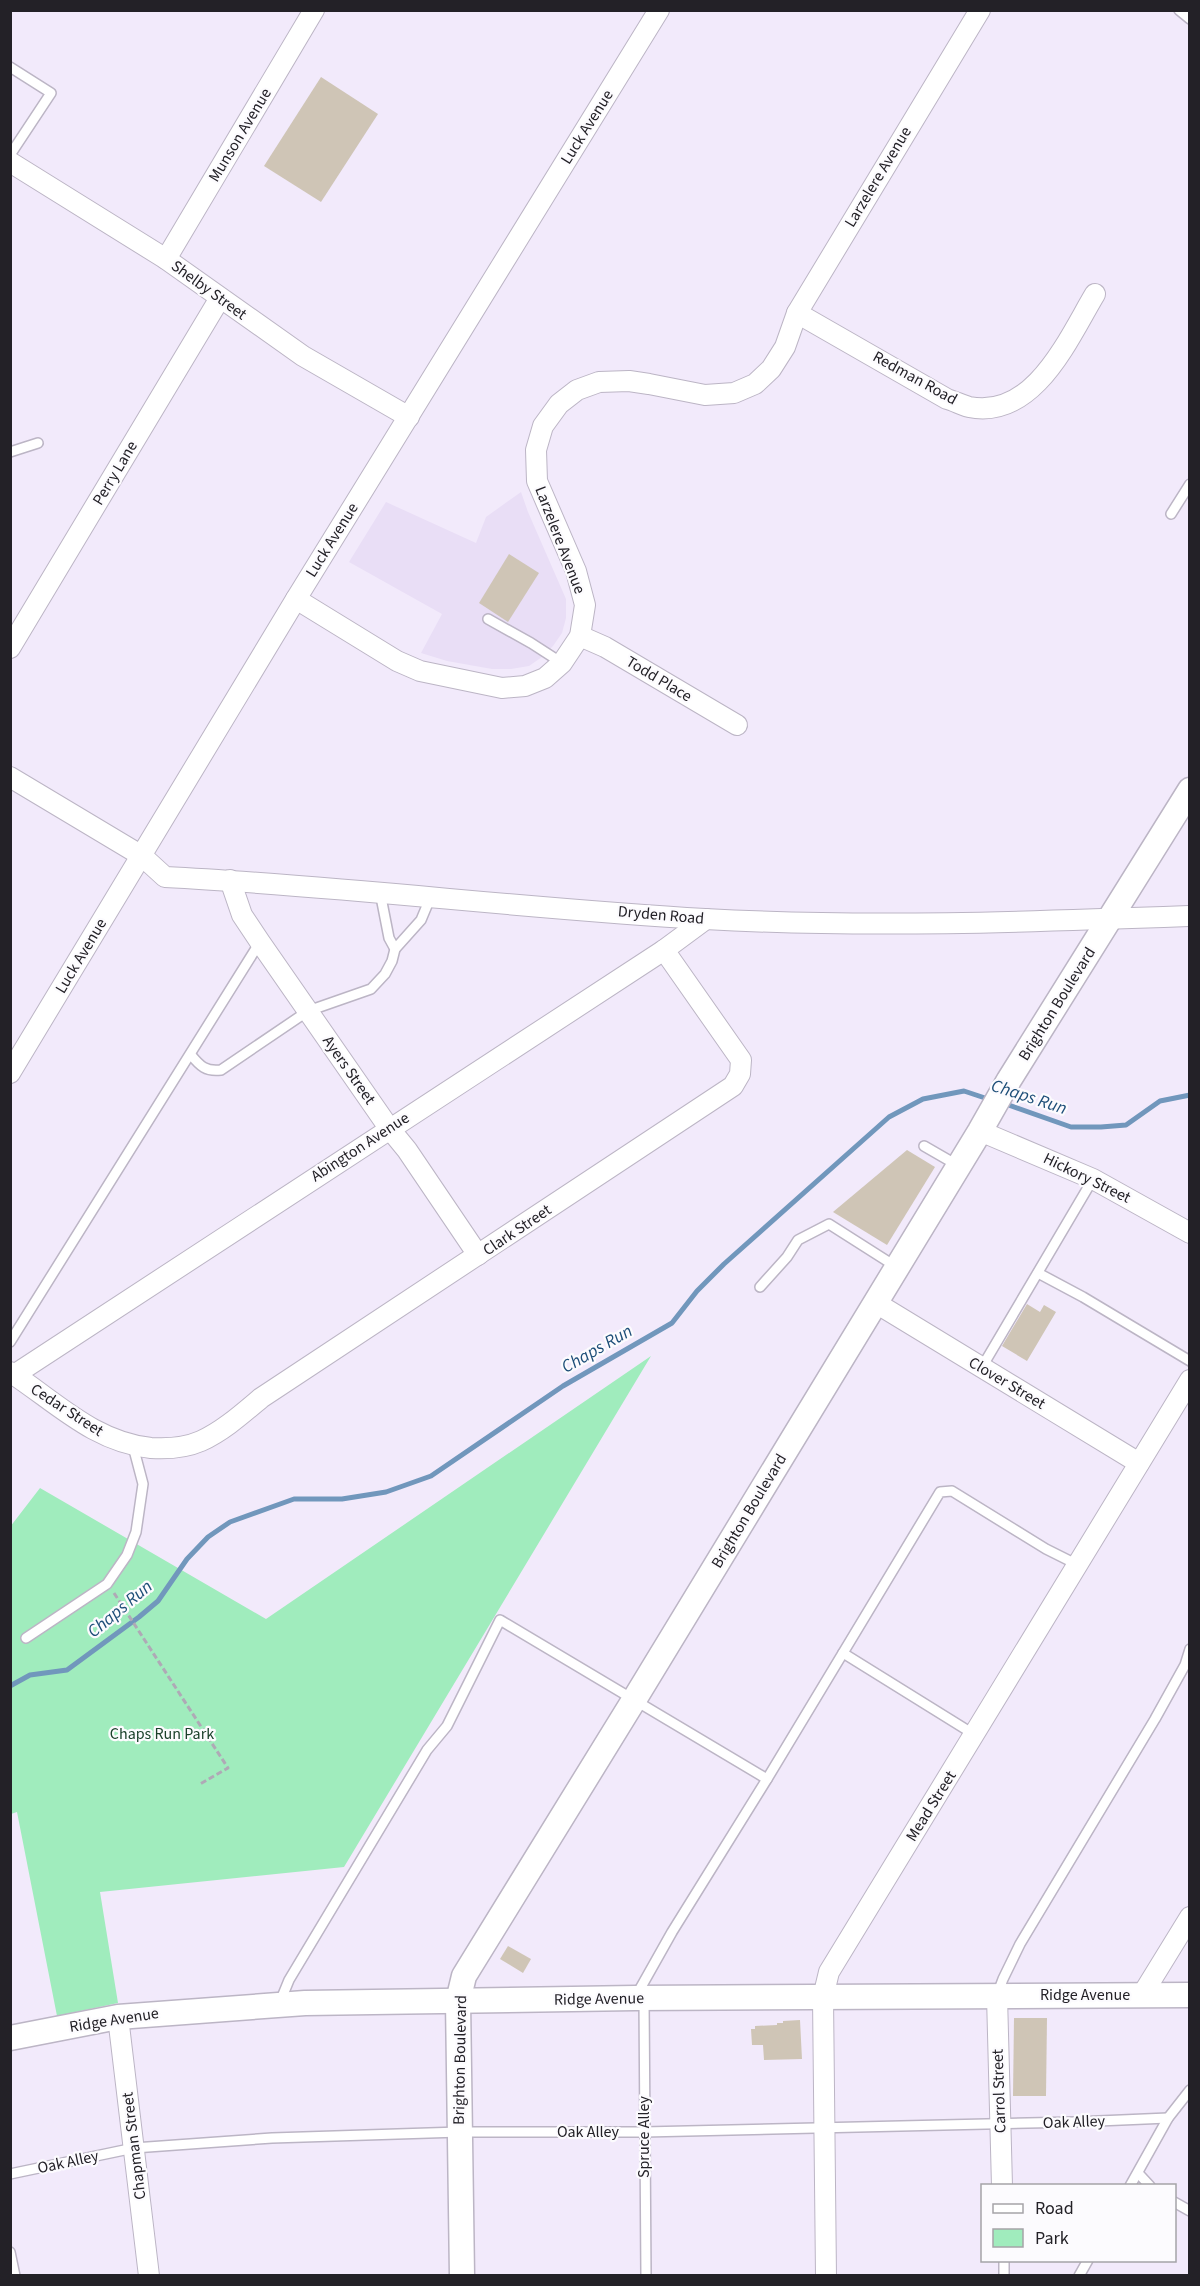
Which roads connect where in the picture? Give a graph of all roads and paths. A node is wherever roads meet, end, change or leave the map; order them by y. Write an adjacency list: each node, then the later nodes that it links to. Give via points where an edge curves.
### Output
1 (314, 10): 9 (street, Munson Avenue)
2 (659, 10): 13 (street, Luck Avenue)
3 (980, 10): 12 (street, Larzelere Avenue)
4 (1179, 10): 5 (lane)
5 (1190, 19)
6 (10, 67): 7 (lane, via 51,93)
7 (10, 154)
8 (10, 162): 9 (street, Shelby Street)
9 (166, 259): 11 (street, Shelby Street)
10 (1095, 294): 12 (street, Redman Road, via 1033,388 1017,399 995,406 970,407 947,399)
11 (220, 298): 13 (street, Shelby Street, via 303,356); 21 (street, Perry Lane)
12 (797, 313): 20 (street, Larzelere Avenue, via 785,347 755,384 734,393 705,395 629,381 599,382 577,390 559,404 543,426 536,450 537,481 579,583 585,605)
13 (409, 417): 18 (street, Luck Avenue)
14 (38, 443): 15 (lane)
15 (10, 452)
16 (1190, 484): 17 (lane)
17 (1171, 514)
18 (296, 598): 22 (street, Larzelere Avenue, via 397,661 420,671 502,688 525,686 545,678); 26 (street, Luck Avenue)
19 (488, 619): 22 (lane)
20 (580, 636): 22 (street, Larzelere Avenue); 23 (street, Todd Place)
21 (10, 648)
22 (562, 663)
23 (737, 725)
24 (10, 777): 26 (street)
25 (1190, 790): 32 (street, Brighton Boulevard)
26 (142, 856): 27 (street, Dryden Road, via 165,878); 38 (street, Luck Avenue)
27 (230, 880): 28 (street, Dryden Road); 33 (street, Ayers Street, via 242,915)
28 (380, 892): 29 (street, Dryden Road); 34 (lane, via 389,938)
29 (431, 896): 31 (street, Dryden Road); 34 (lane, via 421,920)
30 (1190, 916): 32 (street, Dryden Road)
31 (706, 919): 32 (street, Dryden Road, via 917,925); 35 (street, Abington Avenue)
32 (1110, 919): 39 (street, Brighton Boulevard)
33 (260, 942): 36 (street, Ayers Street); 37 (lane)
34 (395, 949): 36 (lane, via 389,968 371,989)
35 (664, 950): 40 (street, Abington Avenue); 45 (street, Clark Street, via 741,1060 740,1074 733,1086)
36 (308, 1011): 37 (lane, via 221,1070 210,1071); 40 (street, Ayers Street)
37 (191, 1054): 50 (lane)
38 (10, 1073)
39 (984, 1123): 42 (street, Brighton Boulevard); 43 (street, Hickory Street)
40 (389, 1128): 45 (street, Ayers Street); 53 (street, Abington Avenue)
41 (924, 1146): 42 (lane)
42 (959, 1167): 46 (street, Brighton Boulevard)
43 (1093, 1179): 44 (street, Hickory Street); 47 (lane)
44 (1190, 1233)
45 (478, 1255): 56 (street, Clark Street, via 261,1398 213,1435 189,1445)
46 (897, 1267): 48 (lane, via 829,1224 798,1240); 49 (street, Brighton Boulevard)
47 (1038, 1273): 51 (lane); 52 (lane)
48 (760, 1287)
49 (876, 1303): 52 (street, Clover Street); 63 (street, Brighton Boulevard)
50 (10, 1342)
51 (1190, 1361)
52 (982, 1368): 57 (street, Clover Street)
53 (12, 1373): 55 (street, Cedar Street, via 64,1413 99,1434)
54 (1190, 1380): 57 (street, Mead Street)
55 (133, 1446): 56 (street, Cedar Street); 60 (lane, via 143,1485 136,1532 127,1556 107,1584)
56 (160, 1449)
57 (1139, 1463): 58 (street, Mead Street)
58 (1078, 1565): 62 (lane, via 952,1491 940,1492); 64 (street, Mead Street)
59 (122, 1602): 66 (path, via 228,1768)
60 (26, 1638)
61 (1190, 1649): 70 (lane, via 1155,1719 1020,1944)
62 (843, 1653): 64 (lane); 65 (lane)
63 (634, 1700): 65 (lane); 73 (street, Brighton Boulevard, via 464,1976); 74 (lane, via 500,1620 447,1726 427,1750 289,1980)
64 (975, 1735): 71 (street, Mead Street, via 829,1972)
65 (768, 1779): 72 (lane, via 672,1932)
66 (200, 1784)
67 (1190, 1917): 68 (street)
68 (1142, 1995): 69 (street, Ridge Avenue); 70 (street, Ridge Avenue)
69 (1190, 1995)
70 (997, 1996): 71 (street, Ridge Avenue); 79 (street, Carrol Street)
71 (823, 1997): 72 (street, Ridge Avenue); 80 (street, Mead Street)
72 (640, 1998): 73 (street, Ridge Avenue); 82 (lane, Spruce Alley)
73 (458, 2001): 74 (street, Ridge Avenue); 81 (street, Brighton Boulevard)
74 (279, 2004): 75 (street, Ridge Avenue)
75 (118, 2017): 76 (street, Ridge Avenue); 83 (street, Chapman Street)
76 (10, 2038)
77 (1190, 2090): 78 (lane)
78 (1168, 2118): 79 (lane, Oak Alley); 84 (lane)
79 (1000, 2123): 80 (lane, Oak Alley); 86 (street, Carrol Street)
80 (824, 2128): 82 (lane, Oak Alley); 97 (street, Mead Street)
81 (459, 2132): 82 (lane, Oak Alley); 83 (lane, Oak Alley, via 272,2138); 95 (street, Brighton Boulevard)
82 (644, 2132): 96 (lane, Spruce Alley)
83 (134, 2148): 85 (lane, Oak Alley); 94 (street, Chapman Street)
84 (1138, 2173): 87 (lane); 88 (lane)
85 (10, 2174)
86 (1002, 2184)
87 (1131, 2184)
88 (1148, 2184)
89 (1176, 2203): 90 (lane)
90 (1190, 2211)
91 (10, 2252): 93 (lane)
92 (1087, 2262): 98 (lane)
93 (15, 2276)
94 (149, 2276)
95 (462, 2276)
96 (646, 2276)
97 (826, 2276)
98 (1079, 2276)

